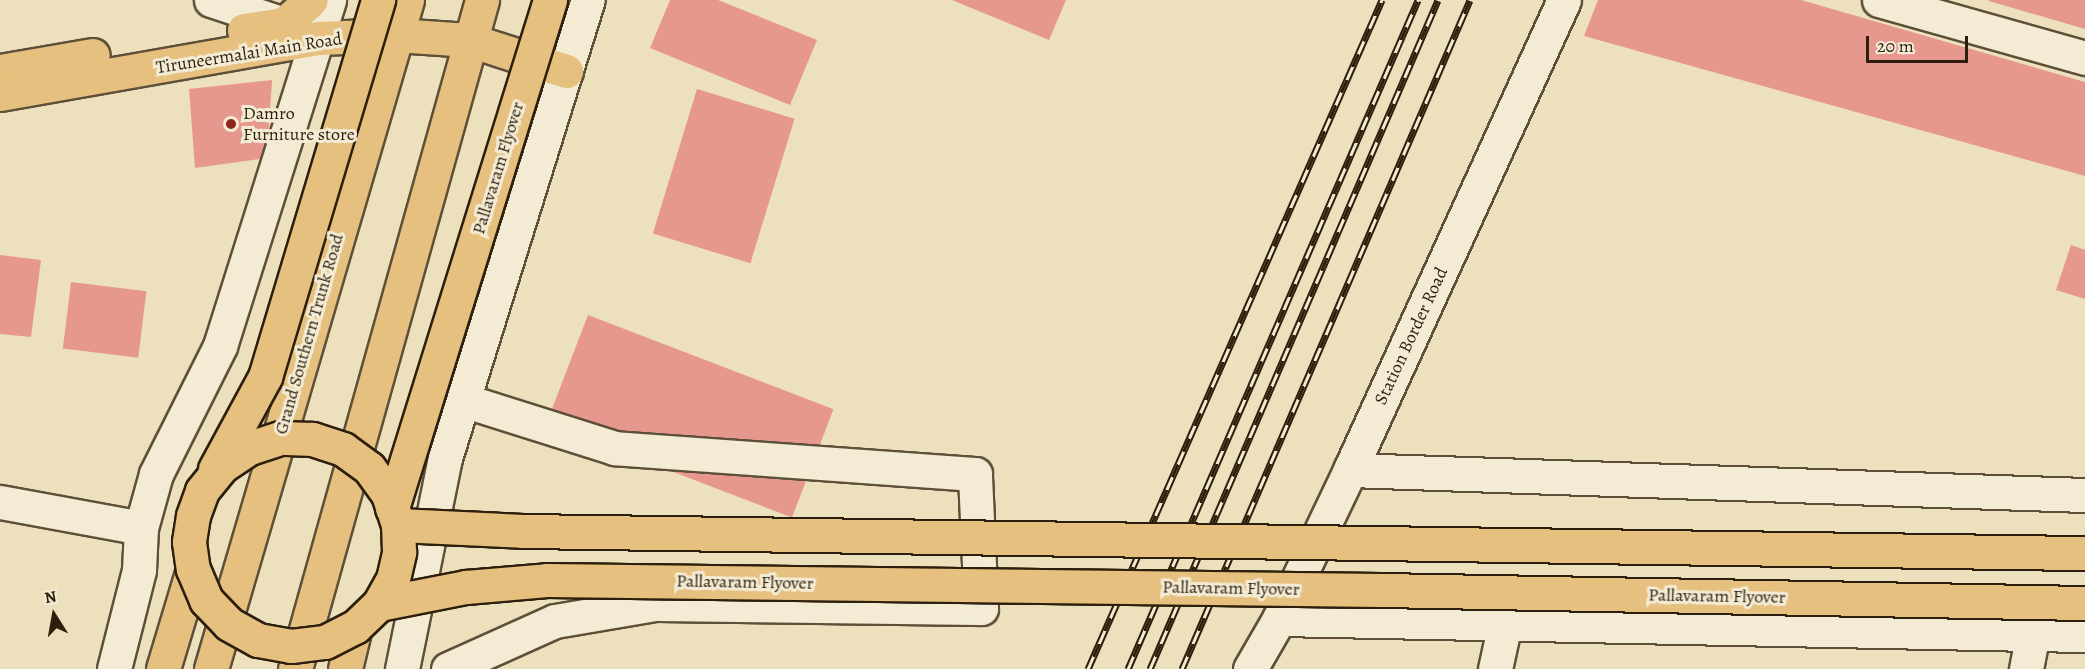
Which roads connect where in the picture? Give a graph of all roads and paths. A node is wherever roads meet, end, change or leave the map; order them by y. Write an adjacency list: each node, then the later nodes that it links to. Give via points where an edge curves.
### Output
1 (211, 0): 11 (street)
2 (311, 0): 11 (main road, Tiruneermalai Main Road)
3 (329, 0): 13 (street)
4 (378, 0): 21 (main road, Pallavaram Flyover, bridge, via 265,377)
5 (407, 0): 12 (main road, Grand Southern Trunk Road)
6 (482, 0): 14 (main road)
7 (550, 0): 24 (main road, Pallavaram Flyover, bridge)
8 (588, 0): 17 (street)
9 (1564, 0): 20 (street, Station Border Road)
10 (1879, 0): 15 (street)
11 (284, 24): 16 (main road, Tiruneermalai Main Road)
12 (396, 34): 13 (main road, Tiruneermalai Main Road); 14 (main road, Tiruneermalai Main Road); 38 (main road, Grand Southern Trunk Road)
13 (319, 39): 18 (main road, Tiruneermalai Main Road); 25 (street, via 220,346 156,474)
14 (469, 40): 17 (main road, Tiruneermalai Main Road); 39 (main road)
15 (2085, 58)
16 (0, 71)
17 (566, 71): 19 (street)
18 (0, 94)
19 (463, 400): 28 (street, via 445,458); 42 (street, via 615,448 975,474 981,608 654,604 555,621)
20 (1350, 470): 22 (street); 31 (street, Station Border Road)
21 (202, 491): 24 (main road, Pallavaram Flyover, bridge, via 222,466 249,448 280,438 312,439 343,449 369,468 388,494); 27 (main road, Pallavaram Flyover, bridge, via 192,516 189,542)
22 (2085, 495)
23 (0, 502): 25 (street)
24 (395, 516): 26 (main road, bridge, via 535,531); 30 (main road, Pallavaram Flyover, bridge, via 399,552 393,579)
25 (141, 528): 36 (street, via 139,570)
26 (2085, 553)
27 (193, 569): 33 (main road, Pallavaram Flyover, bridge, via 206,600 229,624 258,640 291,646 325,642); 37 (main road, Pallavaram Flyover)
28 (417, 596): 29 (main road, Pallavaram Flyover, bridge, via 548,580); 30 (main road, Pallavaram Flyover, bridge); 41 (street)
29 (2085, 603)
30 (379, 604): 33 (main road, Pallavaram Flyover, bridge)
31 (1279, 619): 32 (street); 43 (street, Station Border Road)
32 (1505, 623): 34 (street); 44 (street)
33 (355, 627): 40 (main road)
34 (2033, 634): 35 (street); 45 (street)
35 (2085, 635)
36 (114, 669)
37 (163, 669)
38 (212, 669)
39 (295, 669)
40 (345, 669)
41 (402, 669)
42 (448, 669)
43 (1250, 669)
44 (1495, 669)
45 (2026, 669)

